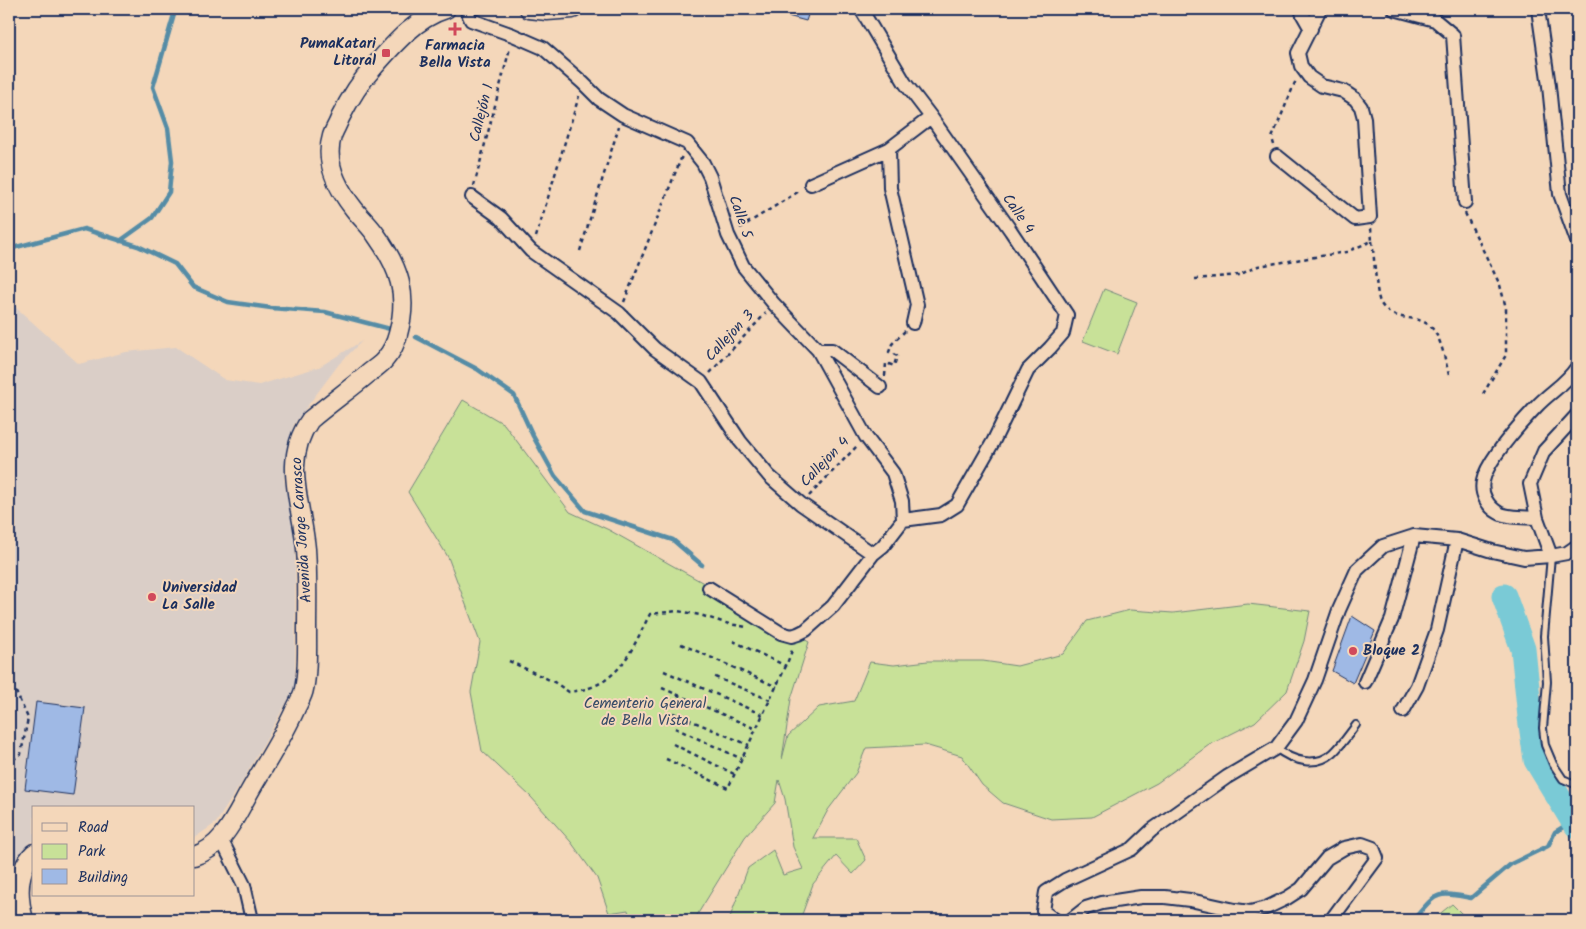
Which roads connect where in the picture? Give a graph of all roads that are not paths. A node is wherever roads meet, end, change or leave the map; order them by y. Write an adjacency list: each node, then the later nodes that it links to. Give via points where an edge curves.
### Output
1 (446, 9): 36 (main road, Avenida Jorge Carrasco, via 417,24 375,65 353,94 332,137 330,161 335,179 390,256 401,282 402,316 395,343 386,359 310,420 299,440 296,492 305,532 308,571 304,690 280,740)
2 (466, 9): 19 (street, Calle 5, via 471,20 543,48 599,99 623,115 687,143 710,177 728,235 743,266)
3 (529, 9): 4 (main road)
4 (573, 9)
5 (861, 9): 11 (street, Calle 4, via 905,83)
6 (1302, 9): 10 (street)
7 (1320, 9): 10 (street)
8 (1394, 9): 16 (street, via 1435,20 1453,35)
9 (1538, 9): 17 (street, via 1560,194)
10 (1311, 29): 13 (street, via 1298,53 1301,66 1309,78 1322,86 1343,91 1361,108 1370,217 1355,219)
11 (931, 117): 12 (street); 24 (street, Calle 4, via 1067,316 1063,333 1028,370 993,442 957,505 941,514)
12 (889, 149): 14 (street); 18 (street, via 890,188 917,304)
13 (1277, 156)
14 (811, 184)
15 (472, 197): 28 (street, via 501,218 531,251 619,313 655,349 701,382 740,441 769,476 801,504)
16 (1464, 202)
17 (1577, 241)
18 (913, 323)
19 (818, 350): 21 (street, via 832,350); 24 (street, Calle 5, via 866,437 893,473 902,501)
20 (1577, 367): 23 (street, via 1570,378 1537,406 1494,456 1483,482 1484,497 1500,514)
21 (880, 387)
22 (1577, 415): 23 (street, via 1544,451 1530,484)
23 (1537, 518): 29 (street)
24 (903, 520): 28 (street)
25 (1414, 536): 26 (street); 31 (street, via 1392,618); 34 (street, via 1384,546 1356,570 1315,680 1296,721)
26 (1456, 540): 29 (street, via 1524,558); 32 (street, via 1437,630 1417,686)
27 (1577, 546): 29 (street, via 1567,553)
28 (873, 554): 30 (street, via 833,606 806,630 792,636 781,633)
29 (1551, 556): 35 (lane, via 1544,636 1547,682 1543,728 1545,745 1553,764 1563,779)
30 (710, 588)
31 (1365, 682)
32 (1403, 712)
33 (1356, 725): 34 (lane, via 1332,754 1318,761 1295,759)
34 (1276, 748): 41 (street, via 1227,777 1132,848 1046,892 1043,910)
35 (1577, 785)
36 (221, 839): 38 (main road, Avenida Jorge Carrasco, via 203,854); 40 (street, via 244,885)
37 (32, 856): 39 (main road, via 26,863 20,885)
38 (195, 856)
39 (24, 920)
40 (252, 920)
41 (1055, 920)
42 (1069, 920): 43 (street, via 1086,908 1141,897 1190,900 1250,912 1266,908 1301,889 1327,858 1344,848 1362,844 1373,848 1377,858)
43 (1331, 920)

